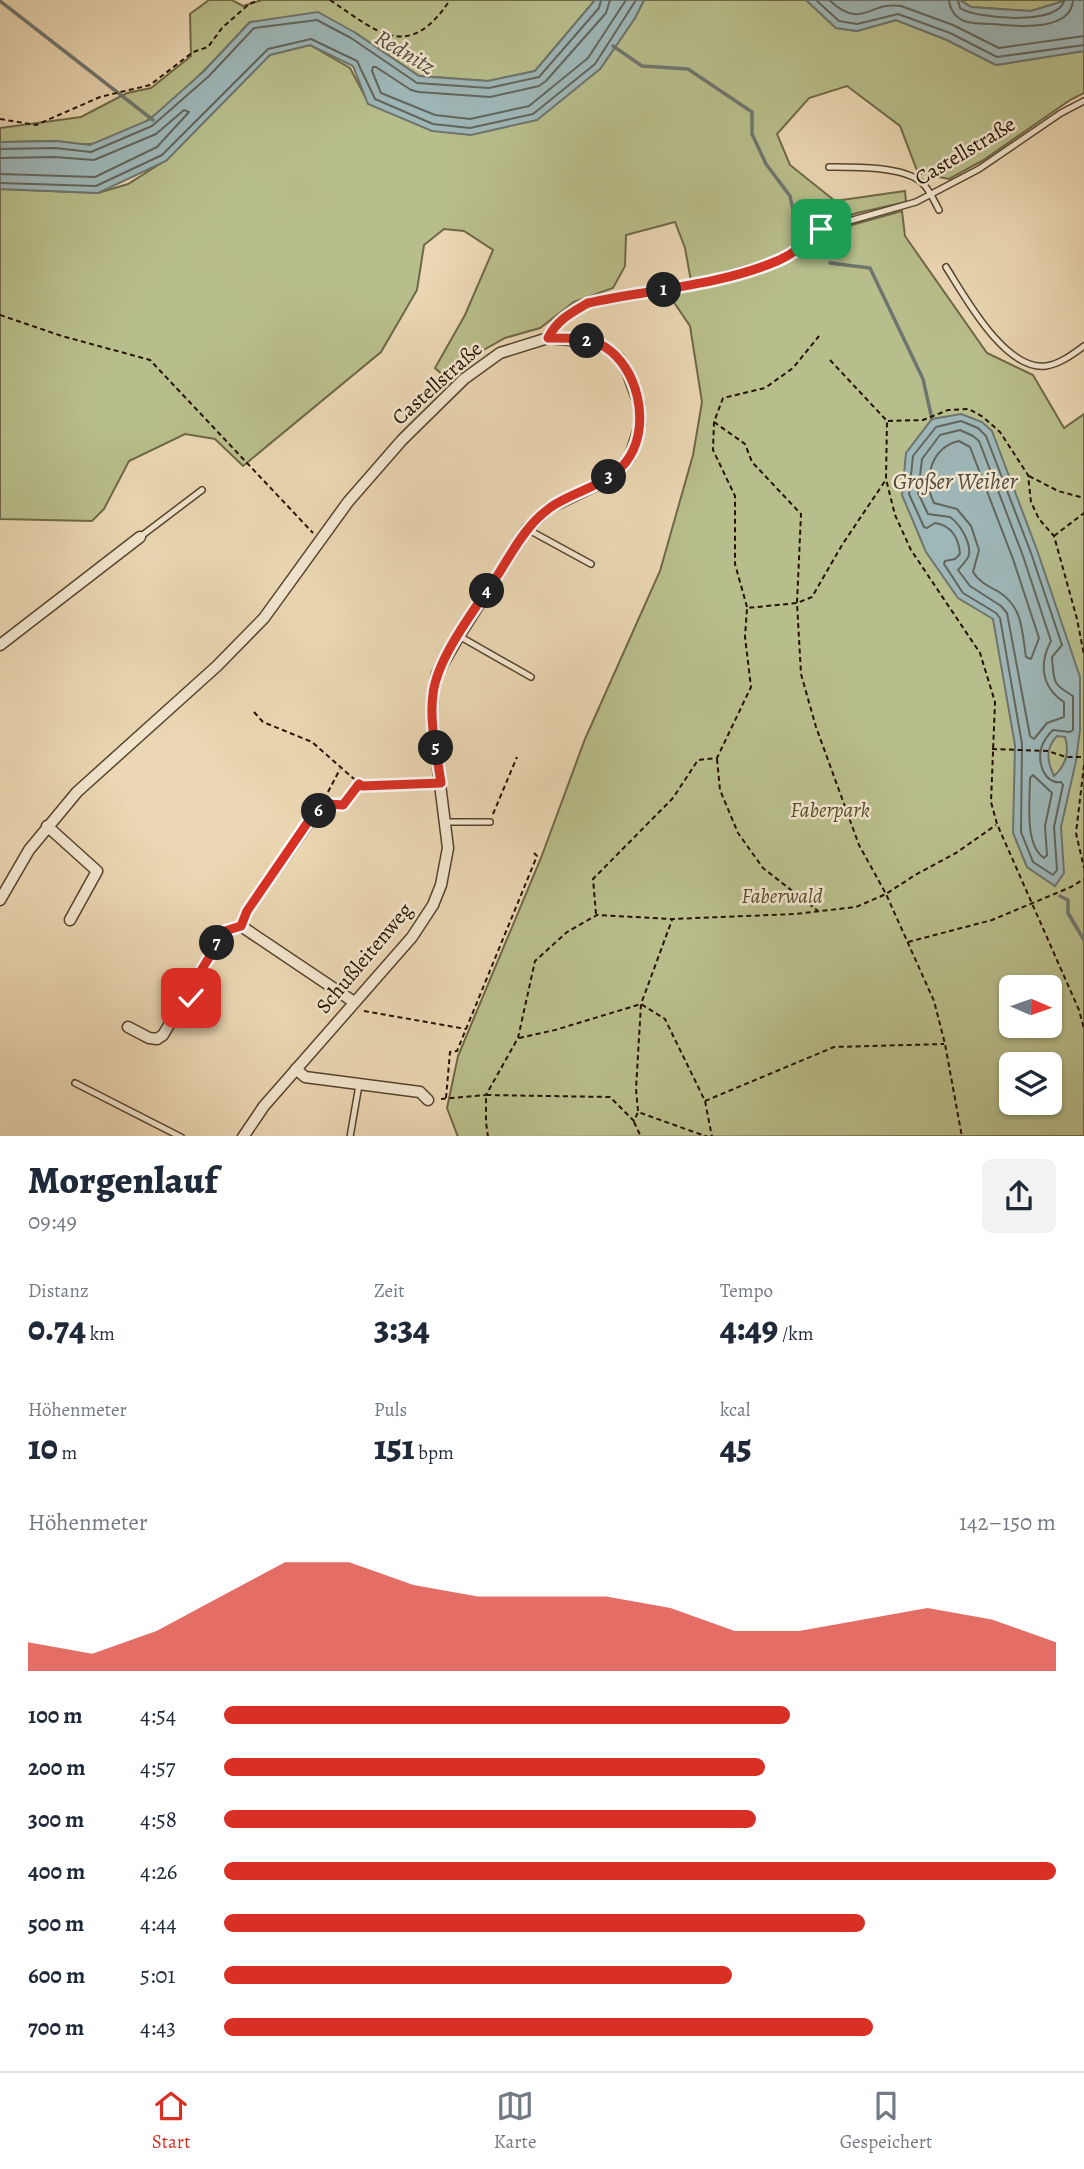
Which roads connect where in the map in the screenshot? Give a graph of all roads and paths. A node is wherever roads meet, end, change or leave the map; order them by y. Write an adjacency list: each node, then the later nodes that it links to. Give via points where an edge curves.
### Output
1 (259, 0): 5 (path, via 222,28 208,47 193,52 150,85 100,97 36,125)
2 (330, 0): 3 (path, via 388,36 407,38 430,25)
3 (450, 0)
4 (1084, 101): 7 (lane, Castellstraße)
5 (0, 119)
6 (829, 167): 7 (lane, via 901,173 921,181)
7 (931, 195): 8 (lane); 12 (lane, Castellstraße, via 821,229 777,261 730,276 588,303 553,327)
8 (939, 209)
9 (946, 267): 13 (lane, via 996,340 1022,362 1045,366)
10 (0, 315): 25 (path, via 150,359)
11 (819, 336): 16 (path, via 793,368 765,388 723,398)
12 (548, 338): 22 (street, Schußleitenweg, via 593,342 619,358 639,404 640,425 630,457 620,469 549,508); 25 (street, Castellstraße, via 500,353 443,397 348,502)
13 (1084, 346)
14 (830, 360): 15 (path)
15 (887, 421): 17 (path, via 923,420 969,408 1008,443); 18 (path)
16 (714, 422): 27 (path, via 745,444 752,462 801,514); 28 (path, via 713,450 734,496 735,564)
17 (1028, 475): 20 (path); 23 (path, via 1031,502)
18 (886, 480): 27 (path, via 812,597); 36 (path, via 911,550 980,653 995,702)
19 (202, 490): 24 (lane)
20 (1084, 498)
21 (1084, 513): 23 (path)
22 (527, 529): 26 (lane); 31 (street, Schußleitenweg)
23 (1054, 536): 30 (path)
24 (140, 537): 32 (street)
25 (320, 540): 48 (street, Castellstraße, via 264,618 77,792)
26 (591, 564)
27 (797, 603): 28 (path); 53 (path, via 801,674 816,727 859,845)
28 (747, 608): 39 (path, via 751,687)
29 (1084, 617): 30 (path)
30 (1077, 619): 33 (path)
31 (459, 635): 34 (lane); 42 (street, Schußleitenweg, via 437,674 433,694)
32 (0, 645)
33 (1084, 655)
34 (531, 677)
35 (254, 712): 41 (path, via 263,722 312,742)
36 (992, 749): 38 (path); 47 (path, via 991,802)
37 (517, 757): 46 (path)
38 (1084, 757)
39 (717, 758): 56 (path, via 719,790 738,833 763,868); 57 (path, via 698,760 673,798 593,878)
40 (1084, 765): 50 (path, via 1076,832)
41 (340, 768): 43 (path); 44 (path, via 328,790)
42 (441, 783): 43 (path); 45 (street, Schußleitenweg)
43 (359, 784): 44 (path, via 343,805)
44 (328, 804): 60 (street, via 310,819)
45 (446, 822): 46 (lane); 62 (street, Schußleitenweg, via 446,866 433,905 412,937)
46 (490, 822)
47 (997, 824): 53 (path); 55 (path)
48 (47, 826): 52 (street, Castellstraße); 59 (street, via 97,871)
49 (534, 853): 65 (path, via 537,856)
50 (1084, 868)
51 (1084, 879): 55 (path)
52 (5, 881): 54 (street, Castellstraße)
53 (886, 894): 56 (path, via 856,908); 61 (path)
54 (0, 900)
55 (1031, 902): 61 (path, via 992,920); 66 (path)
56 (820, 912): 58 (path)
57 (597, 915): 58 (path); 67 (path, via 567,932 535,961)
58 (673, 919): 63 (path)
59 (70, 920)
60 (241, 926): 62 (street); 64 (street, via 225,931 196,979 191,998 181,1005 163,1035 149,1038)
61 (906, 942): 68 (path, via 934,1001)
62 (354, 1002): 65 (path, via 363,1011); 69 (street, Schußleitenweg)
63 (641, 1004): 67 (path); 75 (path, via 665,1019); 76 (path)
64 (128, 1027)
65 (467, 1029): 73 (path, via 457,1051 450,1052)
66 (1084, 1029)
67 (518, 1038): 72 (path)
68 (945, 1044): 75 (path, via 834,1046); 84 (path)
69 (296, 1069): 71 (street, via 305,1077); 79 (street, Schußleitenweg)
70 (75, 1083): 78 (lane)
71 (359, 1084): 74 (street, via 420,1092); 80 (lane)
72 (486, 1095): 73 (path); 77 (path, via 610,1097); 81 (path)
73 (446, 1099): 74 (path)
74 (428, 1100)
75 (705, 1101): 83 (path)
76 (638, 1112): 77 (path); 83 (path)
77 (634, 1121): 82 (path)
78 (181, 1136)
79 (243, 1136)
80 (350, 1136)
81 (488, 1136)
82 (641, 1136)
83 (710, 1136)
84 (962, 1136)

